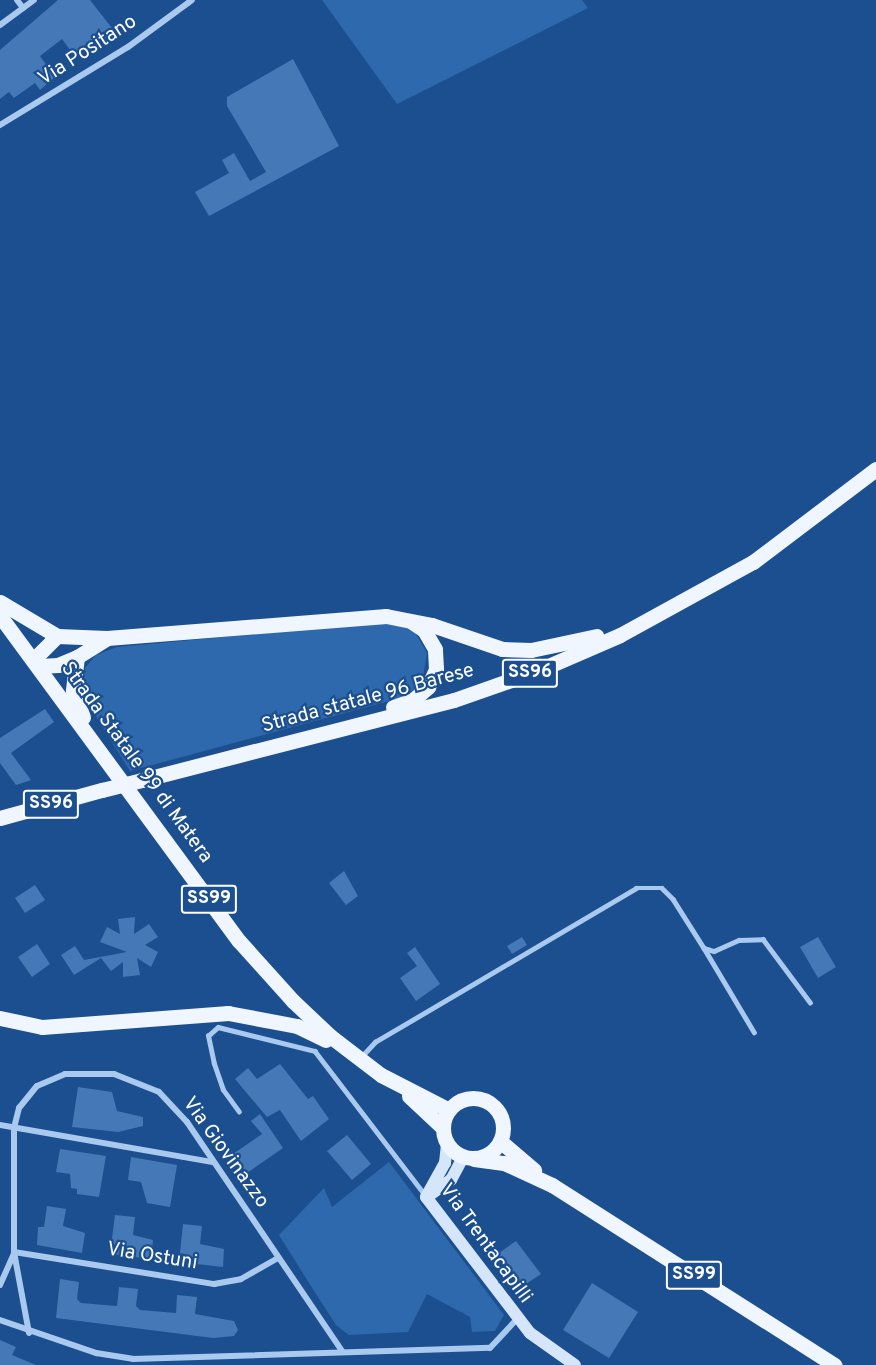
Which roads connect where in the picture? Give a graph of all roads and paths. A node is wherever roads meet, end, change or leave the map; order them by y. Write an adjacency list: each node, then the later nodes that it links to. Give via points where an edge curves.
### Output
1 (17, 0): 4 (street)
2 (34, 0): 4 (street)
3 (192, 0): 6 (street, Via Positano, via 128,47)
4 (23, 8): 5 (street)
5 (0, 25)
6 (0, 125)
7 (876, 469): 8 (main road, Strada statale 96 Barese / SS96, via 771,550)
8 (697, 595): 11 (main road, via 587,640 531,650 478,644); 17 (main road, Strada statale 96 Barese / SS96, via 620,635 537,671 454,700)
9 (0, 602): 12 (main road)
10 (0, 616): 15 (main road, Strada Statale 99 di Matera / SS99)
11 (408, 618): 13 (main road, via 386,616); 17 (main road, via 424,630 435,649 436,669 428,687 413,700)
12 (57, 636): 13 (main road); 15 (main road, via 42,646)
13 (107, 638): 14 (main road)
14 (77, 657): 15 (main road, via 58,665); 16 (main road, via 73,691)
15 (36, 663): 16 (main road, Strada Statale 99 di Matera / SS99)
16 (90, 737): 23 (main road, Strada Statale 99 di Matera / SS99, via 239,941 300,1009)
17 (283, 746): 18 (main road, Strada statale 96 Barese / SS96, bridge)
18 (0, 818)
19 (704, 948): 20 (lane, via 714,951 739,940 763,939); 22 (lane); 24 (lane, via 662,888 636,888 375,1042)
20 (810, 1002)
21 (0, 1018): 23 (main road, via 42,1027 228,1013 297,1026)
22 (754, 1032)
23 (343, 1047): 24 (main road, Strada Statale 99 di Matera / SS99)
24 (359, 1059): 25 (main road, Strada Statale 99 di Matera / SS99)
25 (393, 1083): 26 (main road, Strada Statale 99 di Matera / SS99); 29 (main road, Strada Statale 99 di Matera / SS99)
26 (449, 1110): 29 (main road); 31 (main road, via 465,1099 492,1105 502,1122)
27 (239, 1112): 36 (lane, Via Trentacapilli, via 223,1090 214,1064 208,1036 218,1027 315,1051)
28 (0, 1125): 30 (street)
29 (442, 1127): 32 (main road)
30 (14, 1128): 34 (street); 34 (street, Via Giovinazzo, via 19,1108 37,1086 65,1074 114,1074 159,1092 187,1122); 37 (street)
31 (500, 1141): 33 (main road, via 489,1154); 35 (main road, SS99)
32 (447, 1144): 33 (main road); 36 (street, via 445,1163)
33 (468, 1158): 35 (main road, SS99, via 504,1163); 36 (street, via 451,1180)
34 (213, 1162): 38 (street, Via Giovinazzo)
35 (552, 1185): 46 (main road, SS99)
36 (426, 1197): 40 (street, Via Trentacapilli)
37 (14, 1252): 38 (street, Via Ostuni, via 214,1284 241,1279); 39 (street); 42 (street)
38 (278, 1258): 43 (street, Via Giovinazzo)
39 (0, 1285)
40 (518, 1318): 43 (street, Via Trentacapilli, via 490,1348); 45 (street, via 556,1355)
41 (0, 1320): 42 (street, Via Trentacapilli)
42 (29, 1333): 44 (street, Via Trentacapilli, via 96,1353)
43 (342, 1351): 44 (street, Via Trentacapilli)
44 (144, 1362)
45 (575, 1365)
46 (835, 1365)

